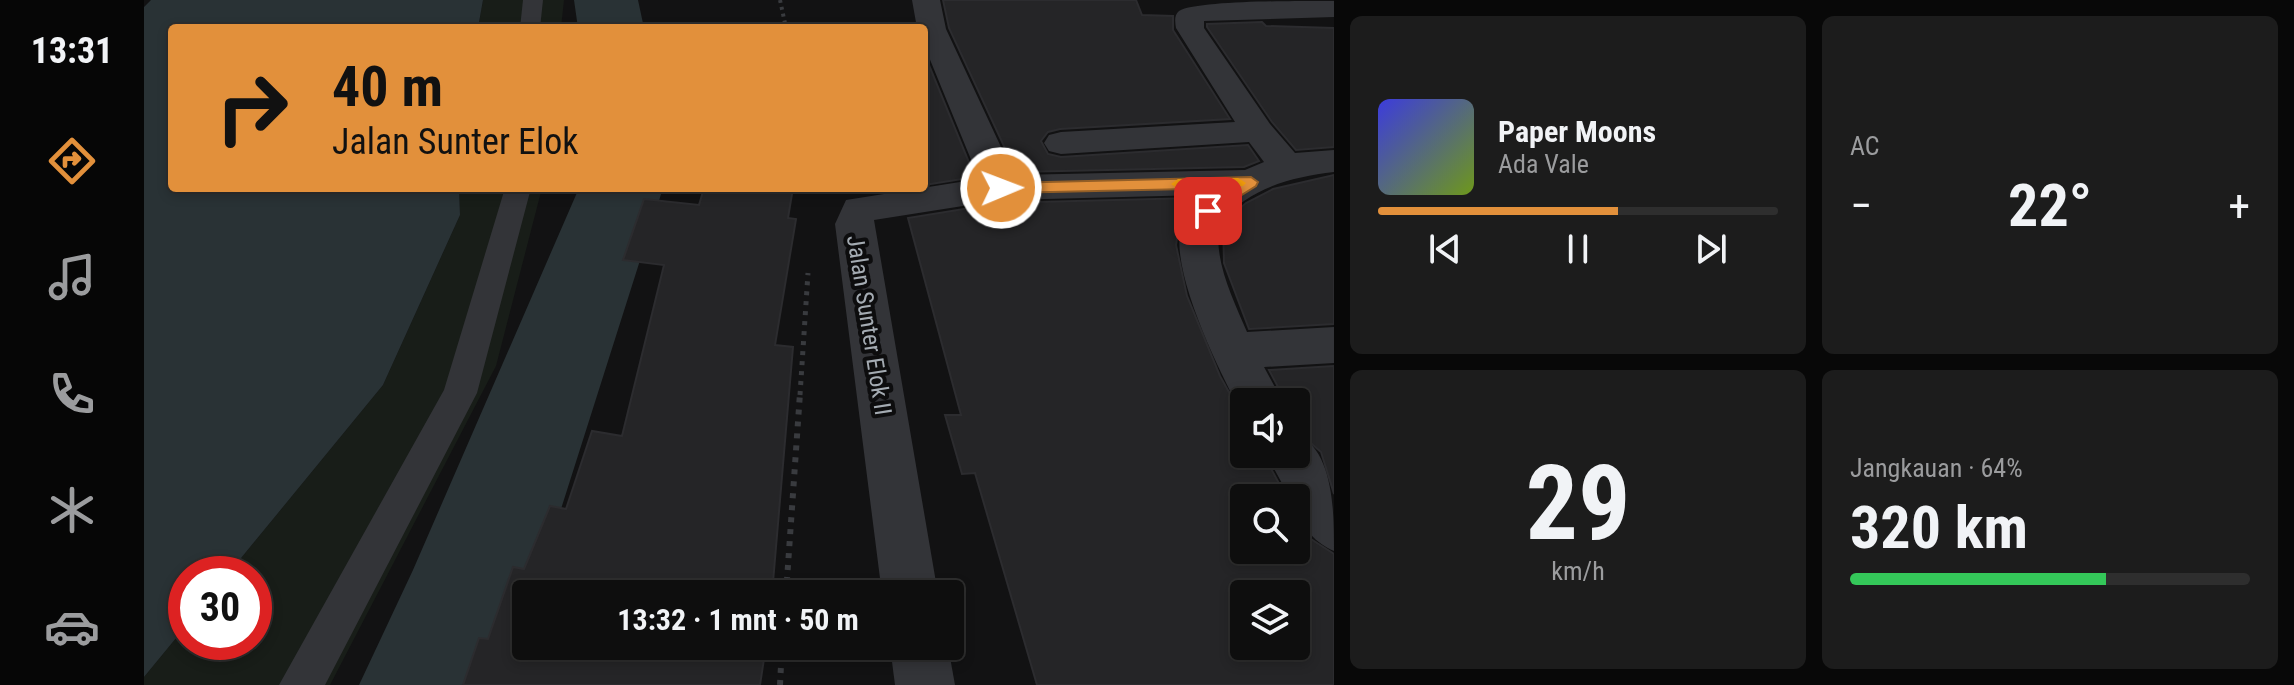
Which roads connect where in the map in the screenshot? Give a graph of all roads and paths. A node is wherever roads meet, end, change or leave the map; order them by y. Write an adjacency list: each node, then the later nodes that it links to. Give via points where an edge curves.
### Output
1 (533, 0): 6 (lane)
2 (780, 0): 7 (path)
3 (926, 0): 12 (street, via 932,29)
4 (1197, 6): 5 (street); 8 (street, via 1189,17 1190,28)
5 (1334, 9)
6 (530, 24)
7 (785, 24)
8 (1258, 131): 9 (street); 11 (street)
9 (1061, 143)
10 (1334, 161): 11 (street, Jalan Sunter Elok II)
11 (1269, 174): 12 (street, Jalan Sunter Elok II); 16 (street, via 1208,211 1200,223 1207,279)
12 (1001, 188): 21 (street, Jalan Sunter Elok II, via 868,206 855,214)
13 (518, 192): 24 (lane, via 460,393)
14 (808, 266): 20 (path)
15 (1334, 345): 16 (street)
16 (1233, 351): 17 (street)
17 (1253, 388)
18 (1299, 468): 19 (street)
19 (1334, 525)
20 (787, 580)
21 (908, 580)
22 (781, 660): 25 (path)
23 (921, 660): 26 (street)
24 (301, 685)
25 (780, 685)
26 (925, 685)

